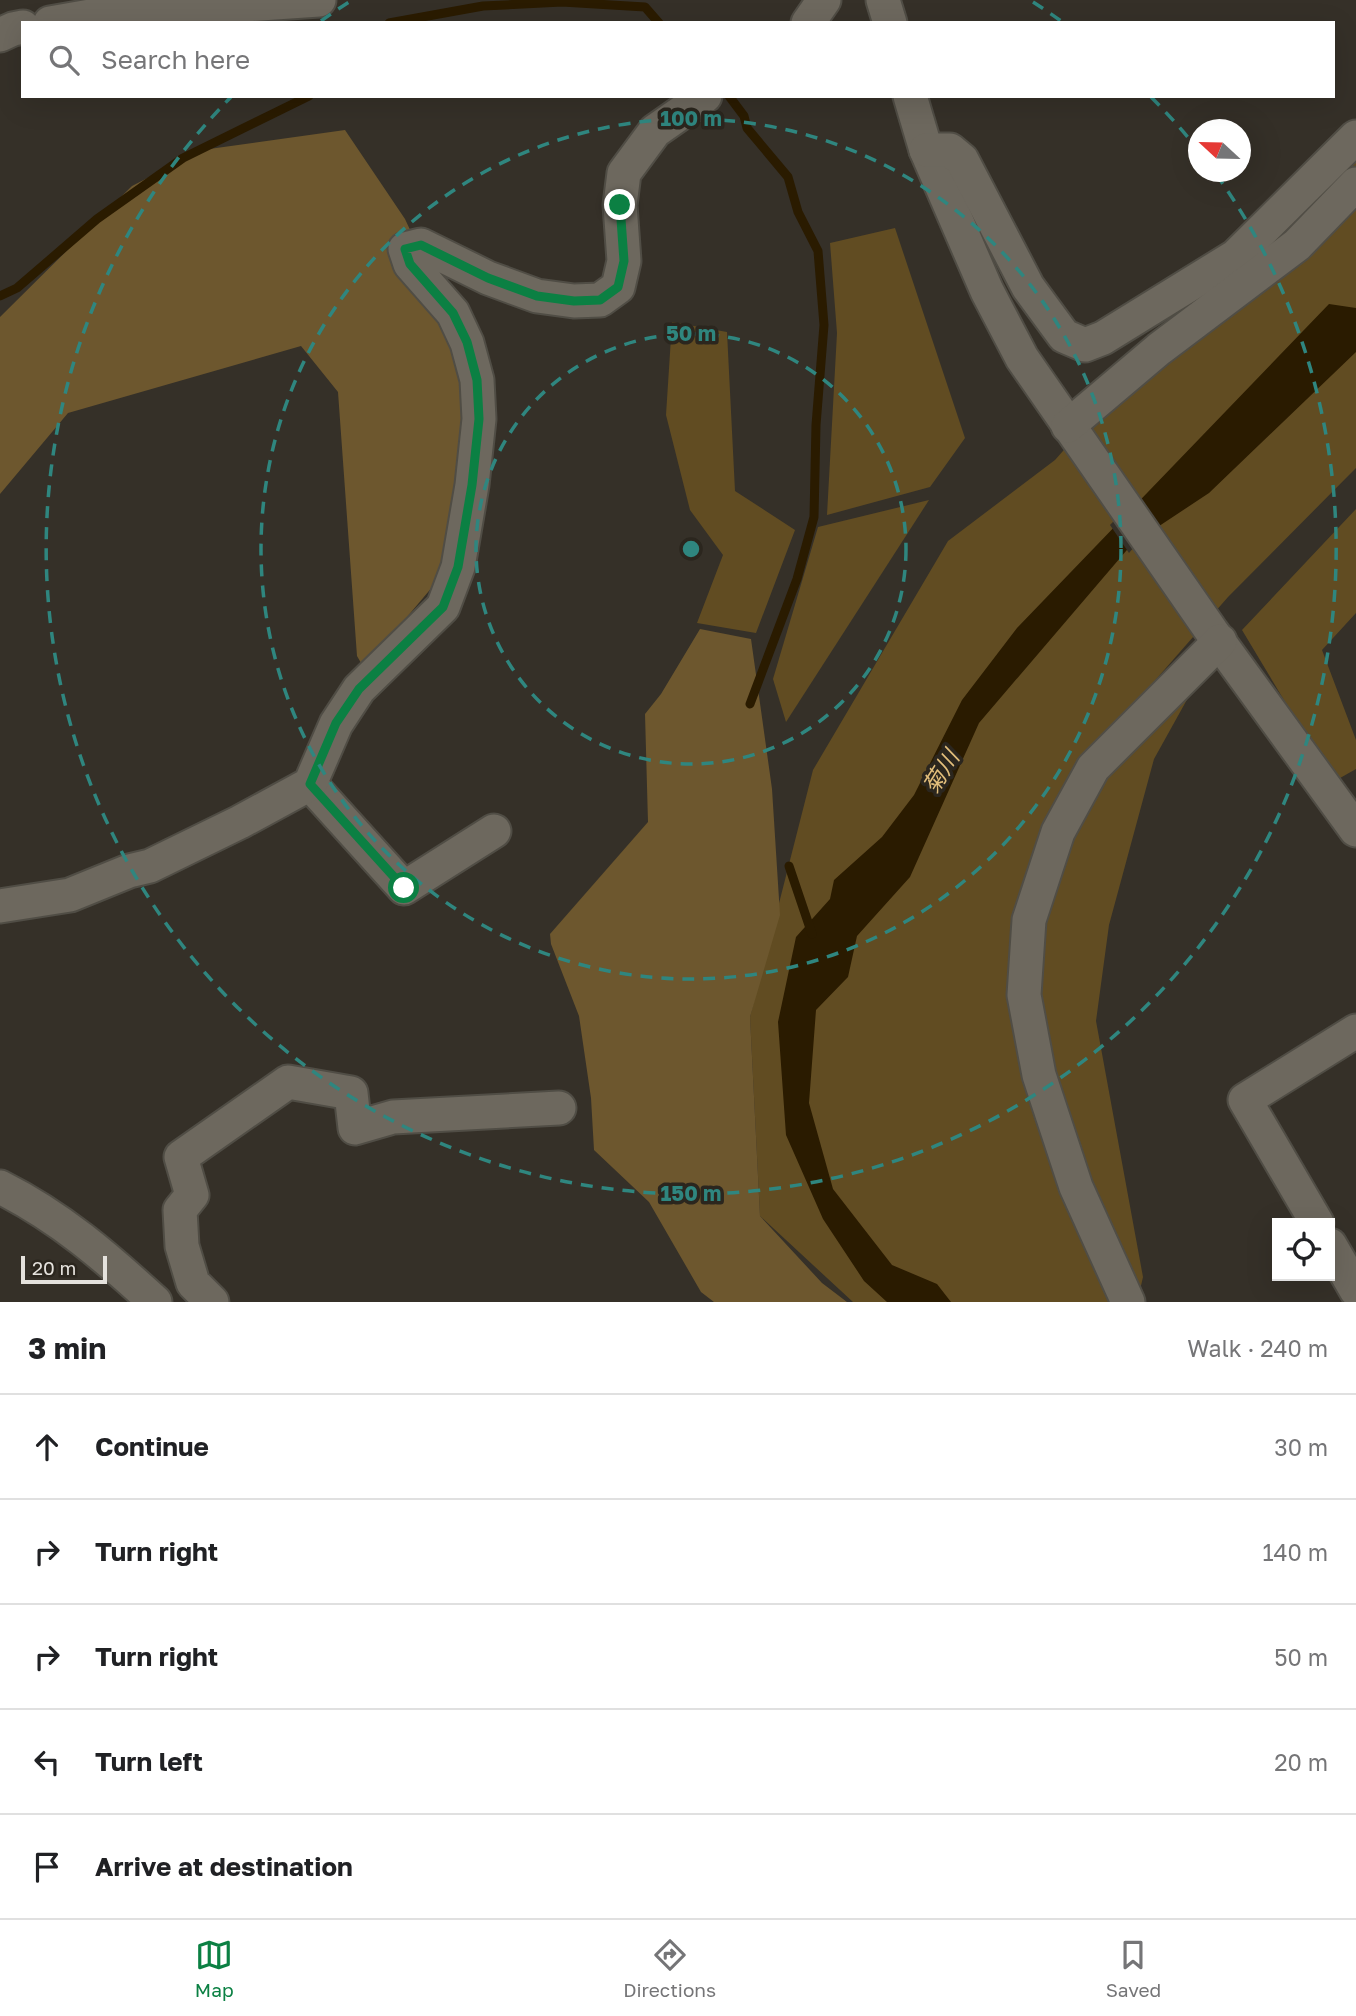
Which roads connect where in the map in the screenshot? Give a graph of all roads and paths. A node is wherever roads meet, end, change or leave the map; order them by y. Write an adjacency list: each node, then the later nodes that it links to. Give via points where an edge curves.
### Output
1 (319, 0): 4 (street)
2 (824, 0): 5 (street)
3 (883, 0): 6 (street)
4 (62, 21)
5 (809, 21)
6 (889, 21)
7 (21, 27): 8 (street)
8 (0, 35)
9 (702, 98): 16 (street, via 655,131 624,173 620,205 624,261 618,287 600,300 537,296 421,245 405,249 410,264 453,313 477,380 479,419 458,567 443,607 359,689 336,723)
10 (911, 98): 12 (street)
11 (1356, 136): 12 (street, via 1236,256 1085,345 1064,336 1028,287 962,160 950,150)
12 (926, 150): 14 (street, via 1021,358)
13 (1356, 184): 14 (street, via 1297,245 1159,349)
14 (1072, 431): 15 (street)
15 (1216, 637): 17 (street); 28 (street, via 1093,768 1058,832 1029,920 1024,995 1039,1074 1076,1187)
16 (310, 784): 18 (street, via 404,888); 19 (street, via 150,866 70,895)
17 (1356, 830)
18 (494, 831)
19 (0, 906)
20 (1356, 1031): 23 (street, via 1245,1100)
21 (559, 1108): 27 (street, via 393,1117 355,1128 351,1093 288,1082 181,1157 192,1195 180,1210 183,1246 193,1283)
22 (0, 1187): 26 (street, via 33,1203 95,1247)
23 (1314, 1218)
24 (1335, 1254): 25 (street)
25 (1356, 1290)
26 (155, 1302)
27 (212, 1302)
28 (1128, 1302)

